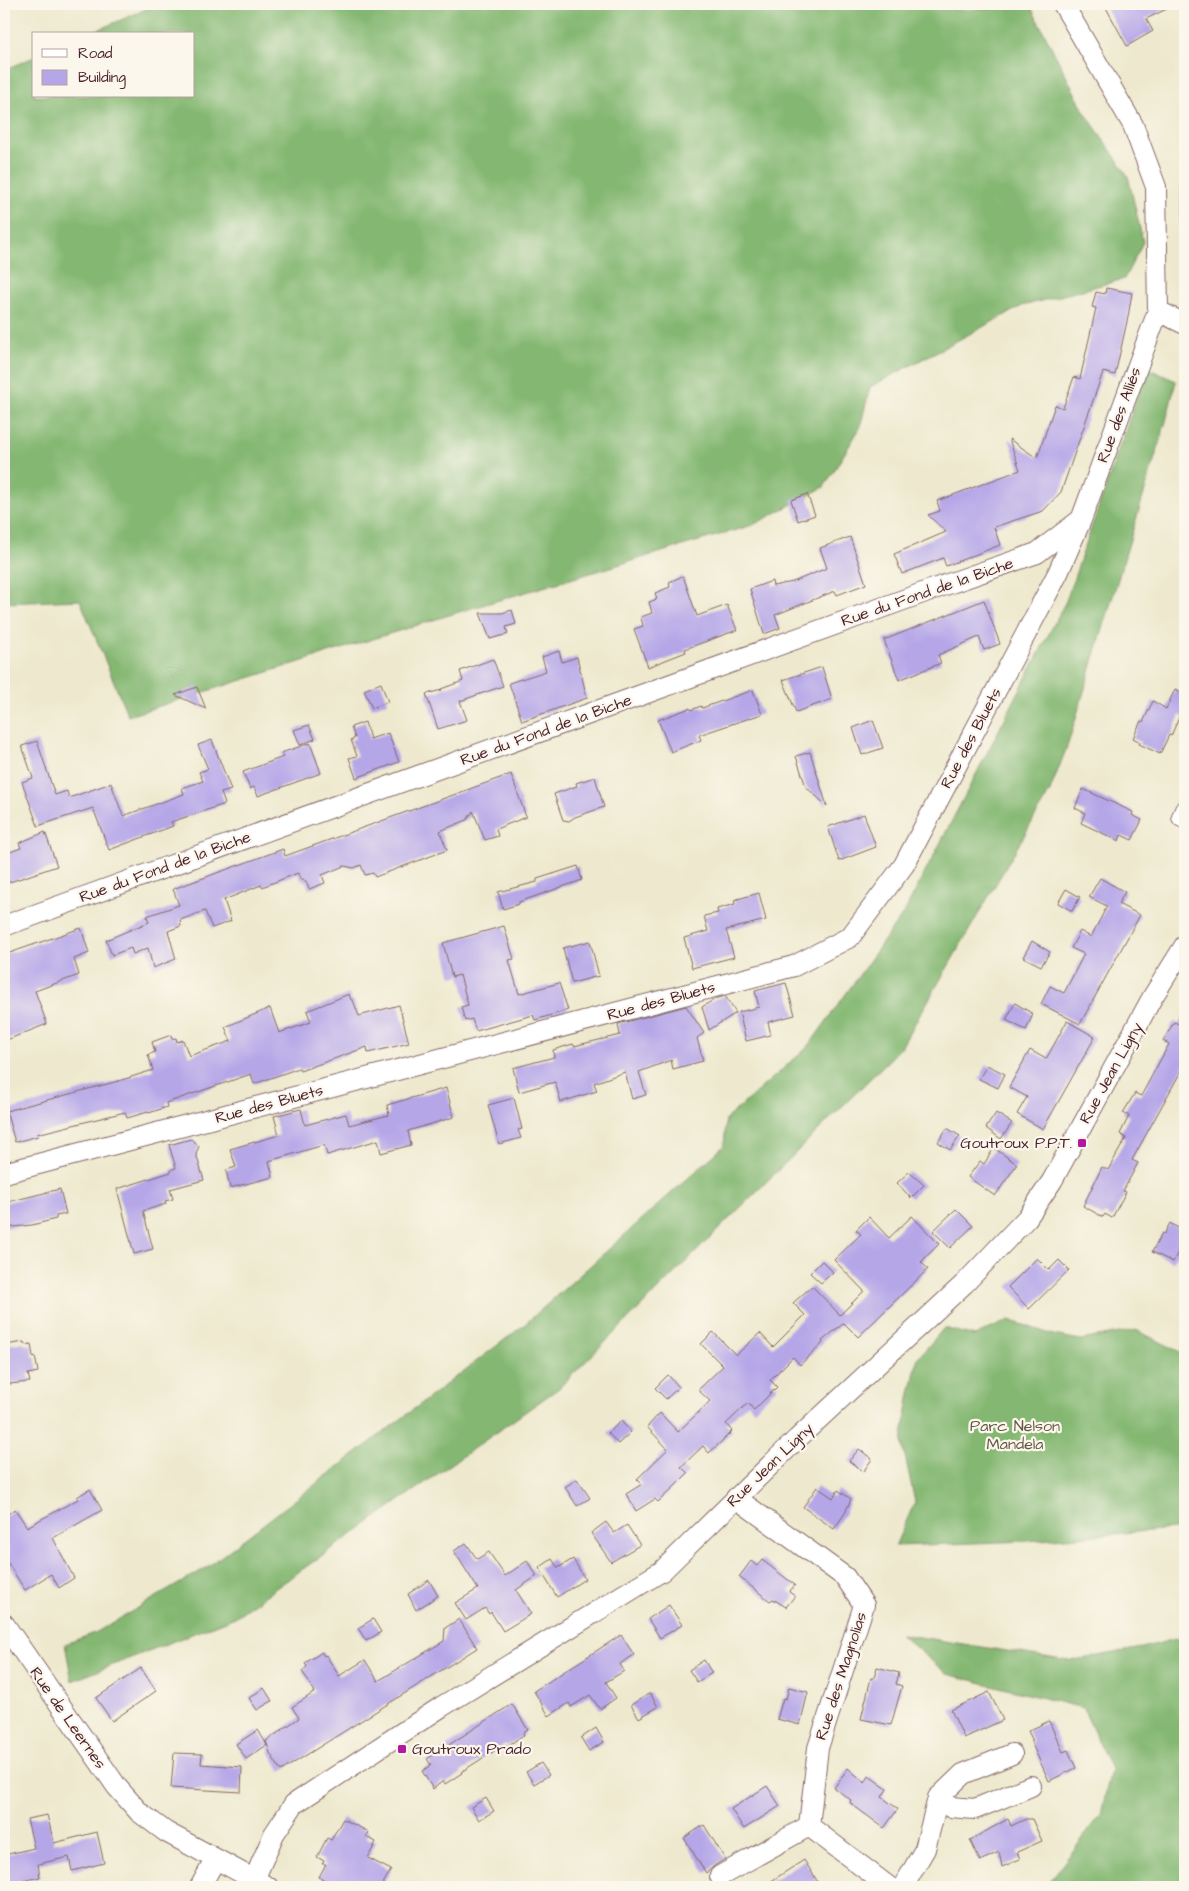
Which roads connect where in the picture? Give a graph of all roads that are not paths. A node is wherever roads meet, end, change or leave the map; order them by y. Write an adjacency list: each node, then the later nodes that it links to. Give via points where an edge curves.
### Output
1 (1063, 4): 2 (street, via 1133,125 1156,187)
2 (1158, 311): 3 (street); 4 (street, Rue des Alliés)
3 (1185, 324)
4 (1081, 520): 5 (street, Rue du Fond de la Biche, via 1037,553); 7 (street, Rue des Bluets, via 1058,572 904,865 850,937 794,966)
5 (4, 926)
6 (1185, 945): 8 (street, Rue Jean Ligny, via 1152,998 1052,1181 1027,1218 964,1284)
7 (4, 1174)
8 (736, 1498): 13 (street, Rue des Magnolias, via 845,1577 864,1605 818,1748); 16 (street, Rue Jean Ligny, via 662,1571 442,1707 294,1804 274,1834)
9 (4, 1624): 14 (street, Rue de Leernes, via 117,1787 152,1822)
10 (1012, 1754): 12 (street, via 963,1774)
11 (1031, 1786): 12 (street, via 975,1809 950,1807)
12 (938, 1798): 19 (street, via 925,1849)
13 (809, 1826): 15 (street); 18 (street)
14 (215, 1860): 16 (street, Rue de Leernes); 17 (street)
15 (720, 1876)
16 (261, 1884)
17 (200, 1887)
18 (889, 1887)
19 (903, 1887)

